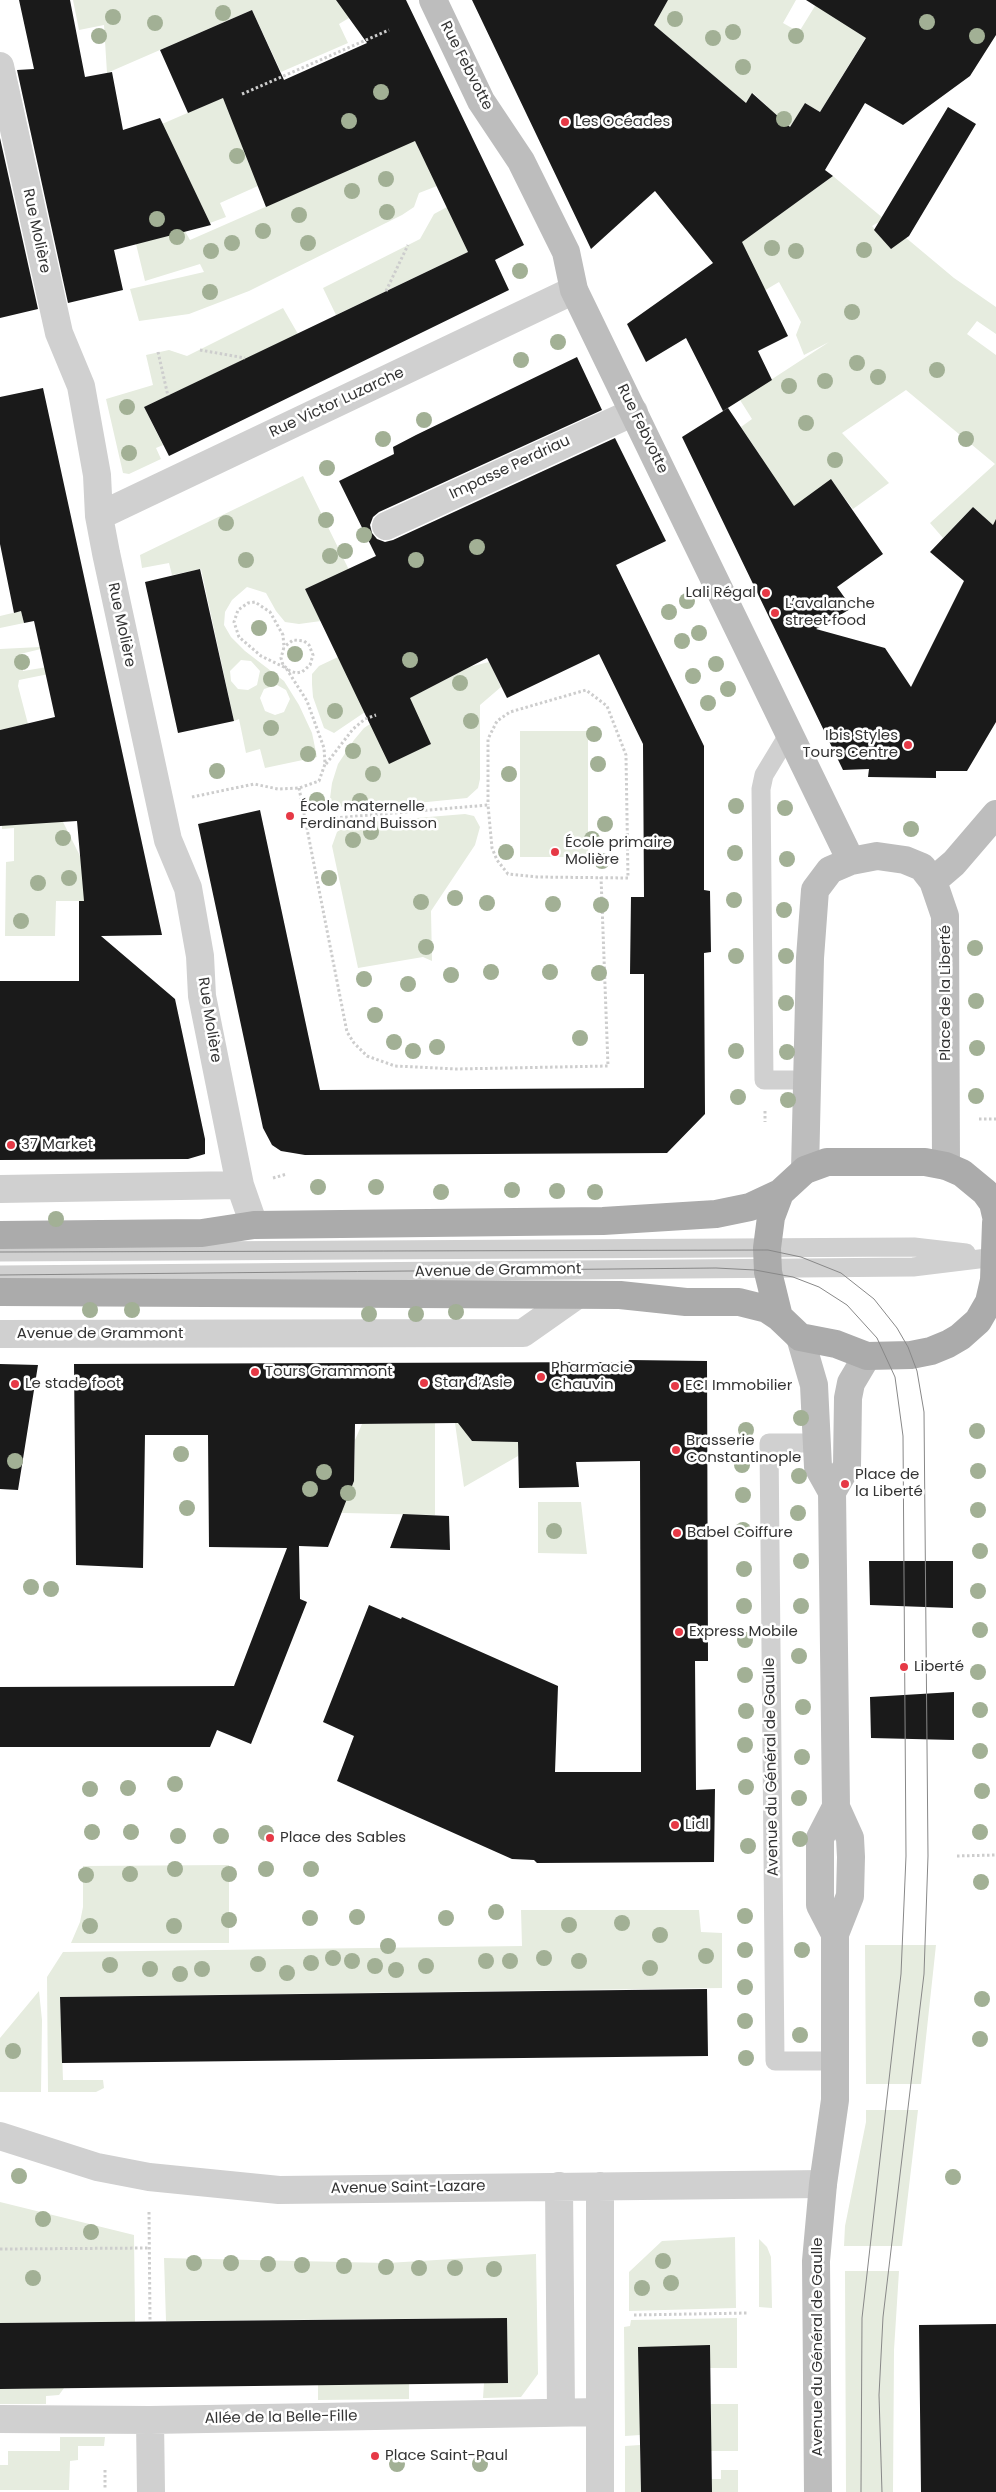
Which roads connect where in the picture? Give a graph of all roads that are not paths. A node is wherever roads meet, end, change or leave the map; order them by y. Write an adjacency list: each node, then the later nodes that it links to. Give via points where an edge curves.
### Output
1 (433, 0): 3 (street, Rue Febvotte, via 482,101 521,161 566,252)
2 (0, 66): 5 (street, Rue Molière, via 59,333 81,386 97,475)
3 (574, 290): 4 (street, Rue Febvotte); 5 (street, Rue Victor Luzarche)
4 (634, 412): 6 (street, Impasse Perdriau); 7 (street, Rue Febvotte)
5 (99, 516): 14 (street, Rue Molière, via 168,840 188,888 200,956 202,996)
6 (386, 526)
7 (790, 732): 9 (street, Rue Febvotte); 11 (lane, via 764,775 761,789 764,1080)
8 (996, 814): 10 (street, via 954,863)
9 (852, 860): 10 (street, Place de la Liberté, via 877,856 905,860 922,867); 11 (street, Place de la Liberté, via 830,870 815,890)
10 (933, 881): 12 (street, Place de la Liberté, via 945,916)
11 (807, 1080): 13 (street, Place de la Liberté)
12 (946, 1166): 13 (main road, via 925,1162 827,1162); 17 (main road, via 972,1180 985,1192)
13 (805, 1170): 16 (main road)
14 (240, 1185): 15 (street); 18 (street, Rue Molière)
15 (0, 1189)
16 (780, 1193): 18 (main road, via 750,1207 716,1214 603,1221); 22 (main road, via 771,1217)
17 (995, 1211): 21 (main road)
18 (254, 1225): 19 (main road, via 202,1233)
19 (0, 1235)
20 (0, 1252): 22 (lane, Avenue de Grammont)
21 (995, 1257): 22 (lane, Avenue de Grammont, via 913,1267); 27 (main road)
22 (767, 1258): 23 (lane, Avenue de Grammont); 26 (main road)
23 (0, 1275)
24 (0, 1292): 25 (main road, Avenue de Grammont)
25 (577, 1295): 26 (main road, Avenue de Grammont, via 738,1302 767,1309); 28 (street, Avenue de Grammont, via 523,1333)
26 (780, 1317): 29 (main road)
27 (987, 1318): 30 (main road, via 960,1337 931,1351)
28 (0, 1334)
29 (800, 1338): 30 (main road, via 836,1344); 31 (street, Avenue du Général de Gaulle, via 814,1385)
30 (867, 1356): 32 (street, via 851,1383 847,1413 847,1466)
31 (817, 1443): 32 (street, Avenue du Général de Gaulle, via 818,1467); 33 (lane, Avenue du Général de Gaulle, via 769,1444 775,2061)
32 (832, 1492): 33 (street, Avenue du Général de Gaulle, via 836,1807 820,1838 820,1905 835,1934)
33 (835, 2061): 35 (street, Avenue du Général de Gaulle, via 835,2100)
34 (0, 2136): 36 (street, Avenue Saint-Lazare, via 97,2168 231,2187 279,2190)
35 (823, 2184): 37 (street, Avenue Saint-Lazare); 44 (street, Avenue du Général de Gaulle, via 816,2260)
36 (559, 2186): 37 (street, Avenue Saint-Lazare); 38 (street)
37 (600, 2186): 39 (street)
38 (561, 2412): 39 (street, Allée de la Belle-Fille); 41 (street, Allée de la Belle-Fille)
39 (600, 2412): 43 (street)
40 (0, 2419): 41 (street, Allée de la Belle-Fille)
41 (150, 2420): 42 (street)
42 (151, 2492)
43 (600, 2492)
44 (818, 2492)

